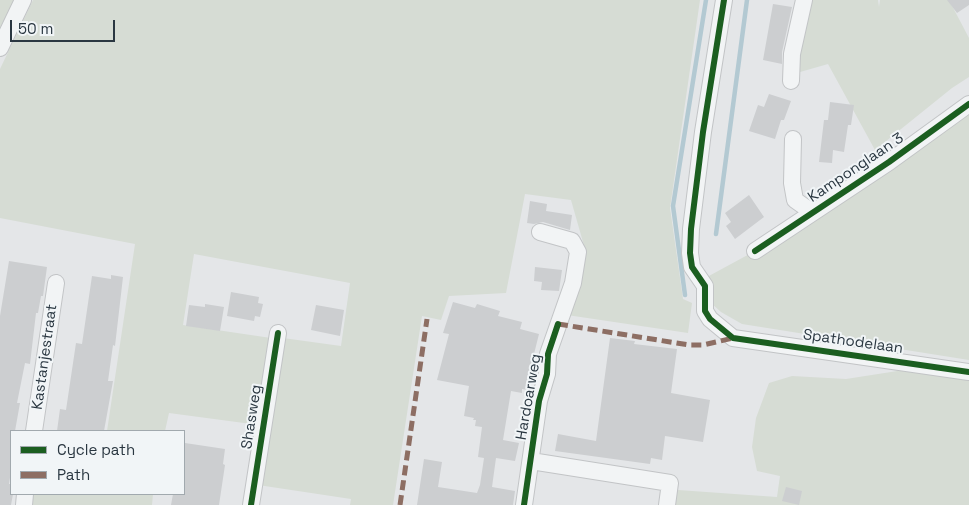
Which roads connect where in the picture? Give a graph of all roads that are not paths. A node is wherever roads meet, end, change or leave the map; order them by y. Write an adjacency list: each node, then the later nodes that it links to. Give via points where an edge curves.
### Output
1 (23, 0): 4 (street)
2 (724, 0): 13 (street, Spathodelaan, via 691,229 692,267 705,286 704,311 733,338)
3 (804, 0): 5 (street, via 792,54)
4 (0, 48)
5 (791, 81)
6 (969, 104): 8 (street, Kamponglaan 3)
7 (793, 139): 8 (street, via 795,200)
8 (812, 212): 10 (street, Kamponglaan 3)
9 (540, 232): 15 (street, Hardoarweg, via 572,241 578,252 573,283 548,354)
10 (755, 251)
11 (56, 283): 14 (street, Kastanjestraat)
12 (278, 333): 16 (street, Shasweg)
13 (969, 372)
14 (34, 430)
15 (531, 461): 17 (street, Hardoarweg); 18 (street, via 670,483)
16 (251, 505)
17 (524, 505)
18 (667, 505)

